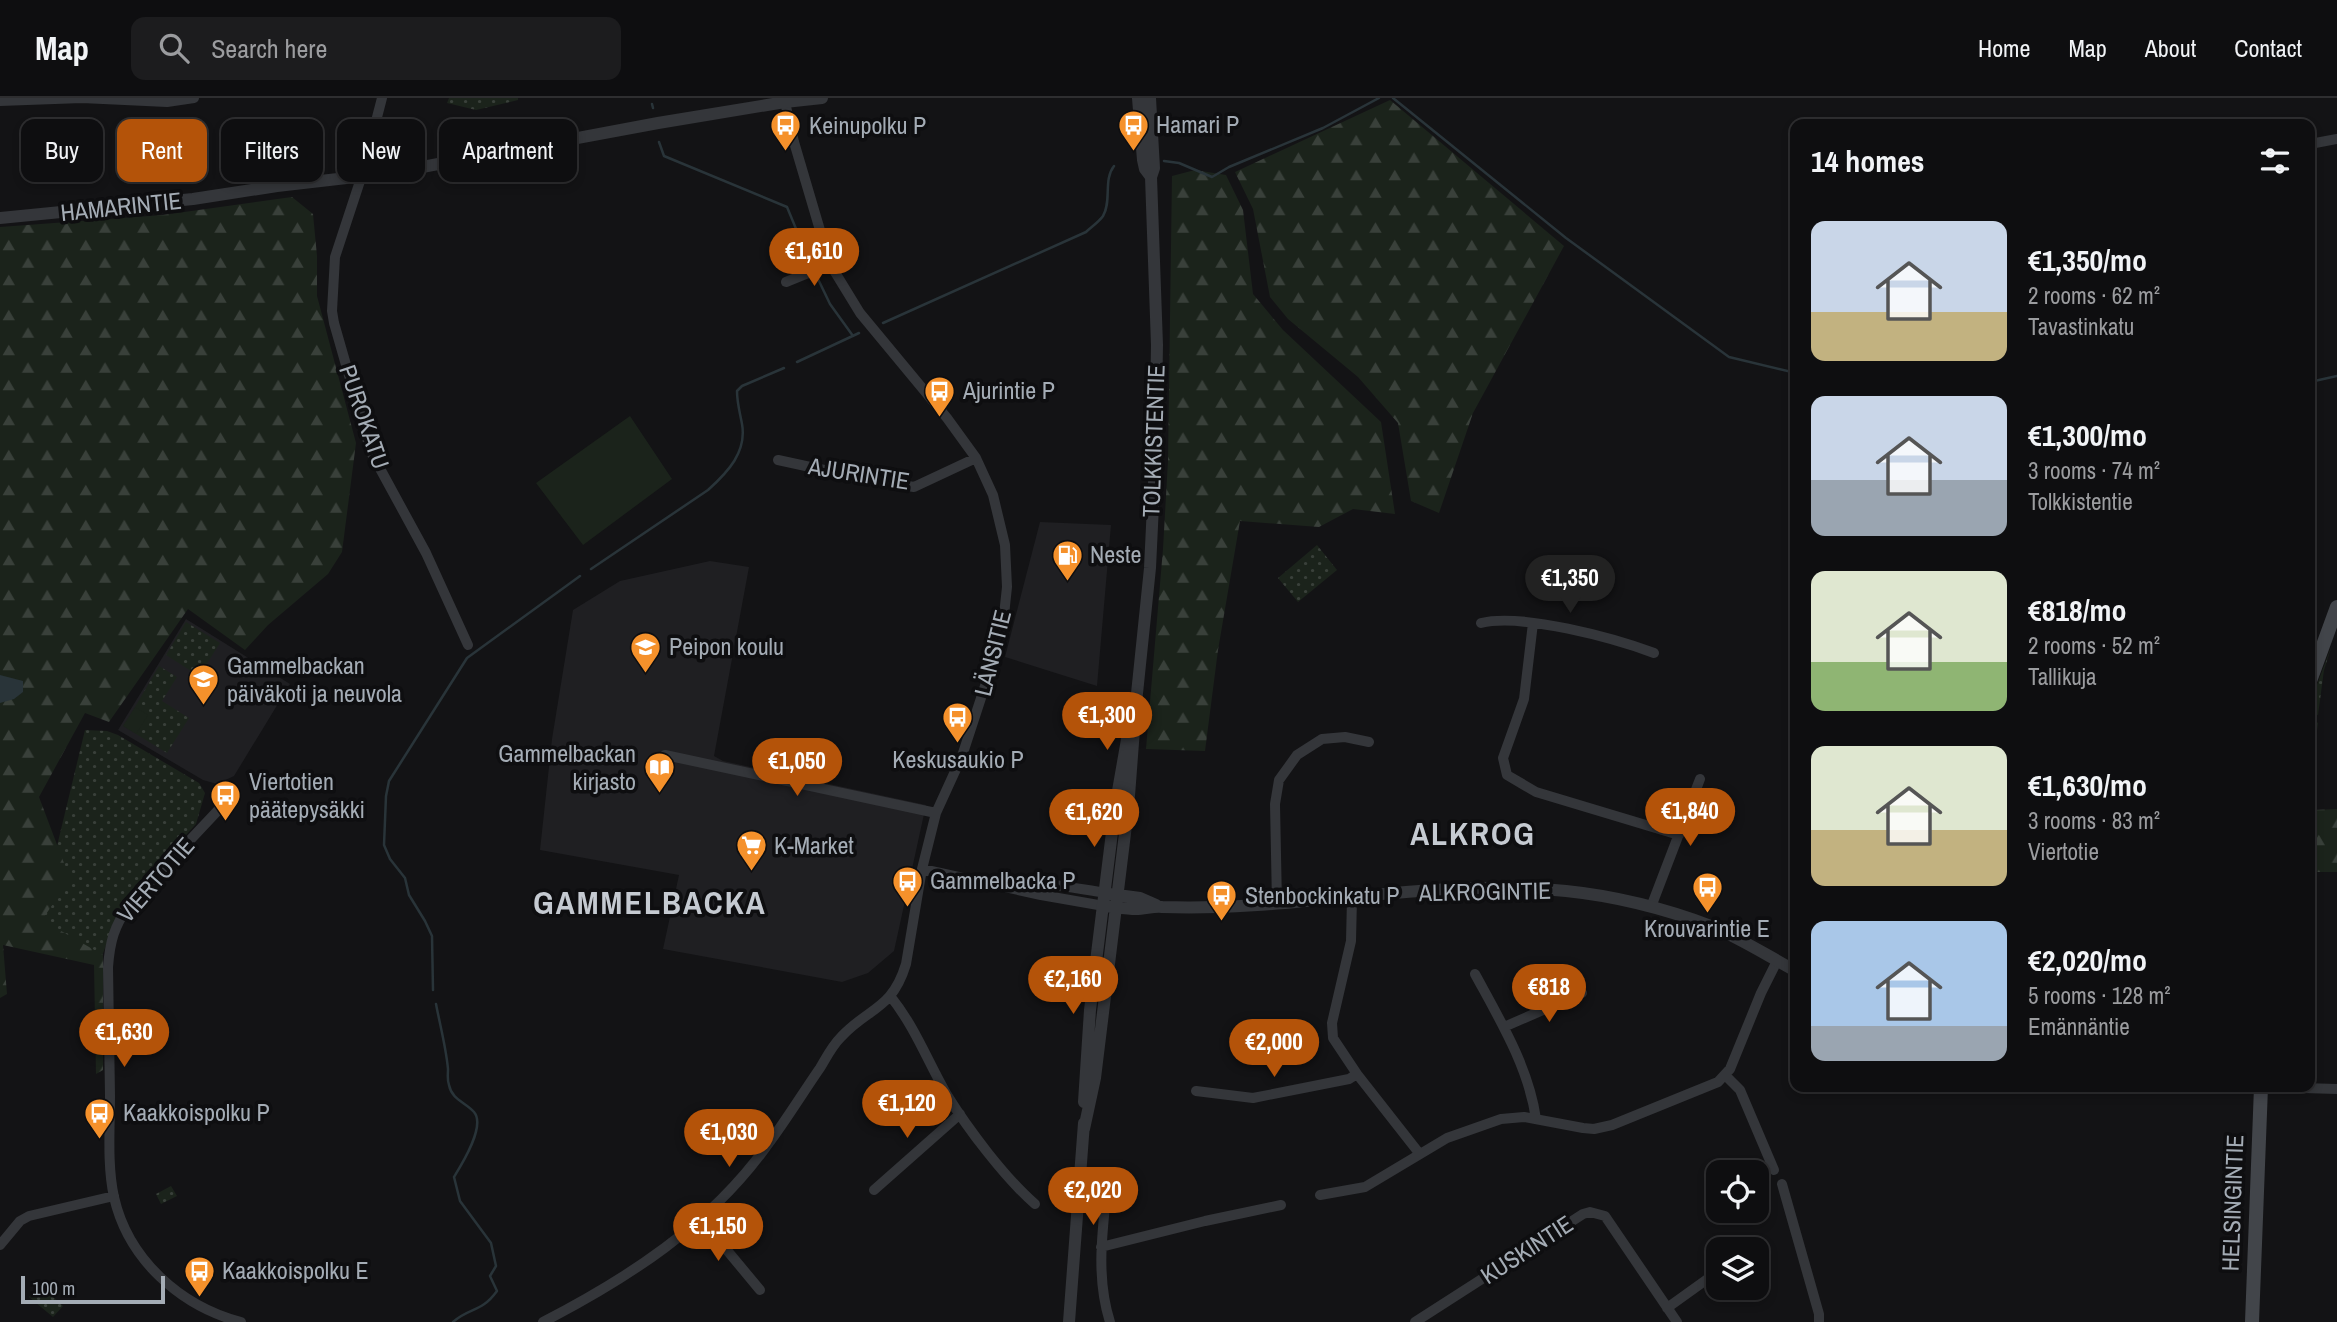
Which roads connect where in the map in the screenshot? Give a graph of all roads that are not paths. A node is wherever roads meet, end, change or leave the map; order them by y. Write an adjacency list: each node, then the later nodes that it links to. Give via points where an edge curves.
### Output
1 (194, 98): 6 (street, via 167,102)
2 (382, 98): 8 (street, PUROKATU)
3 (822, 98): 7 (street, HAMARINTIE)
4 (1138, 98): 12 (street, TOLKKISTENTIE, via 1143,160)
5 (1150, 98): 12 (street, TOLKKISTENTIE)
6 (0, 101)
7 (785, 102): 11 (street, HAMARINTIE); 16 (street, LÄNSITIE)
8 (377, 119)
9 (2337, 139): 10 (street)
10 (2315, 143)
11 (425, 167)
12 (1151, 177): 34 (street, TOLKKISTENTIE, via 1157,333 1150,568 1128,809)
13 (337, 179): 15 (street, HAMARINTIE, via 193,199)
14 (360, 182): 23 (street, PUROKATU, via 335,257 334,323 371,452 426,553)
15 (0, 218)
16 (830, 264): 17 (street); 18 (street, LÄNSITIE, via 860,313)
17 (786, 282)
18 (976, 458): 19 (street, AJURINTIE, via 914,486); 30 (street, LÄNSITIE, via 993,495 1005,545 1005,617 962,756)
19 (778, 460)
20 (2337, 607): 25 (main road)
21 (1481, 623): 22 (street)
22 (1533, 623): 24 (street); 31 (street, via 1524,699 1503,758 1507,775 1536,792)
23 (468, 645)
24 (1654, 653)
25 (2315, 667)
26 (1369, 743): 35 (street, via 1345,737 1322,739 1297,755 1279,780 1275,804)
27 (665, 755): 30 (street)
28 (1700, 779): 31 (street)
29 (223, 805): 57 (street, VIERTOTIE, via 129,905 111,938 110,1156)
30 (936, 813): 32 (street, LÄNSITIE)
31 (1679, 835): 36 (street)
32 (922, 869): 34 (street, via 1000,884 1044,883); 41 (street, LÄNSITIE, via 906,964)
33 (1352, 898): 35 (street, ALKROGINTIE); 36 (street, ALKROGINTIE, via 1508,888 1567,891); 43 (street, via 1351,941 1331,1031)
34 (1111, 900): 35 (street, ALKROGINTIE, via 1139,898 1160,906 1193,908); 68 (street, TOLKKISTENTIE, via 1090,1010)
35 (1277, 904)
36 (1651, 907): 37 (street, ALKROGINTIE, via 1713,927)
37 (1777, 961): 38 (street, ALKROGINTIE); 44 (street)
38 (1790, 968)
39 (1475, 974): 42 (street)
40 (1582, 993): 42 (street)
41 (891, 997): 49 (street); 60 (street, via 840,1038 767,1147)
42 (1504, 1027): 50 (street, via 1532,1096)
43 (1357, 1074): 47 (street, via 1253,1098); 51 (street)
44 (1726, 1076): 50 (street, via 1601,1128); 52 (street, via 1741,1090)
45 (2315, 1088): 46 (street)
46 (2337, 1089)
47 (1196, 1091)
48 (2261, 1092): 73 (main road, HELSINGINTIE)
49 (960, 1114): 55 (street); 58 (street, via 1017,1189)
50 (1536, 1119): 51 (street, via 1494,1121)
51 (1419, 1153): 56 (street, via 1365,1187)
52 (1774, 1170)
53 (1108, 1178): 62 (street)
54 (1782, 1184): 72 (street)
55 (874, 1190)
56 (1320, 1195)
57 (114, 1196): 61 (street, via 29,1216); 66 (street, VIERTOTIE, via 129,1237 154,1271 185,1297)
58 (1035, 1203)
59 (1281, 1205): 62 (street)
60 (701, 1219): 64 (street); 67 (street, via 637,1268)
61 (0, 1245)
62 (1101, 1247): 69 (street, via 1101,1283)
63 (1706, 1280): 65 (street)
64 (760, 1290)
65 (1667, 1308): 70 (street, KUSKINTIE, via 1605,1216 1590,1212); 71 (street, KUSKINTIE)
66 (241, 1322)
67 (542, 1322)
68 (1069, 1322)
69 (1110, 1322)
70 (1415, 1322)
71 (1677, 1322)
72 (1819, 1322)
73 (2252, 1322)

